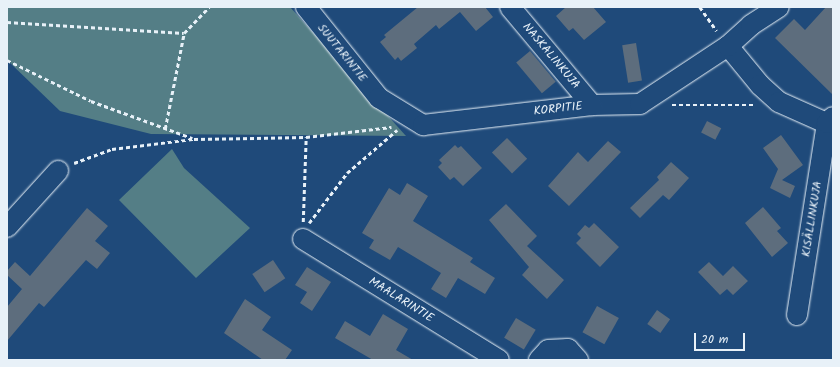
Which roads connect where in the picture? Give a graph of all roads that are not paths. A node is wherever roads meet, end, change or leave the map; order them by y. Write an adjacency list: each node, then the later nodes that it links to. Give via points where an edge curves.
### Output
1 (306, 7): 5 (street, SUUTARINTIE)
2 (510, 7): 6 (street, NASKALINKUJA)
3 (779, 7): 4 (street, KORPITIE, via 751,25)
4 (728, 46): 6 (street, KORPITIE, via 640,104); 7 (street, via 760,85 779,102)
5 (379, 98): 6 (street, KORPITIE, via 423,125)
6 (592, 105)
7 (831, 122): 11 (street, KISÄLLINKUJA)
8 (58, 171): 9 (street)
9 (7, 227)
10 (303, 238): 12 (street, MAALARINTIE)
11 (797, 315)
12 (499, 360)
13 (539, 360): 14 (street, via 548,350 568,349)
14 (578, 360)

